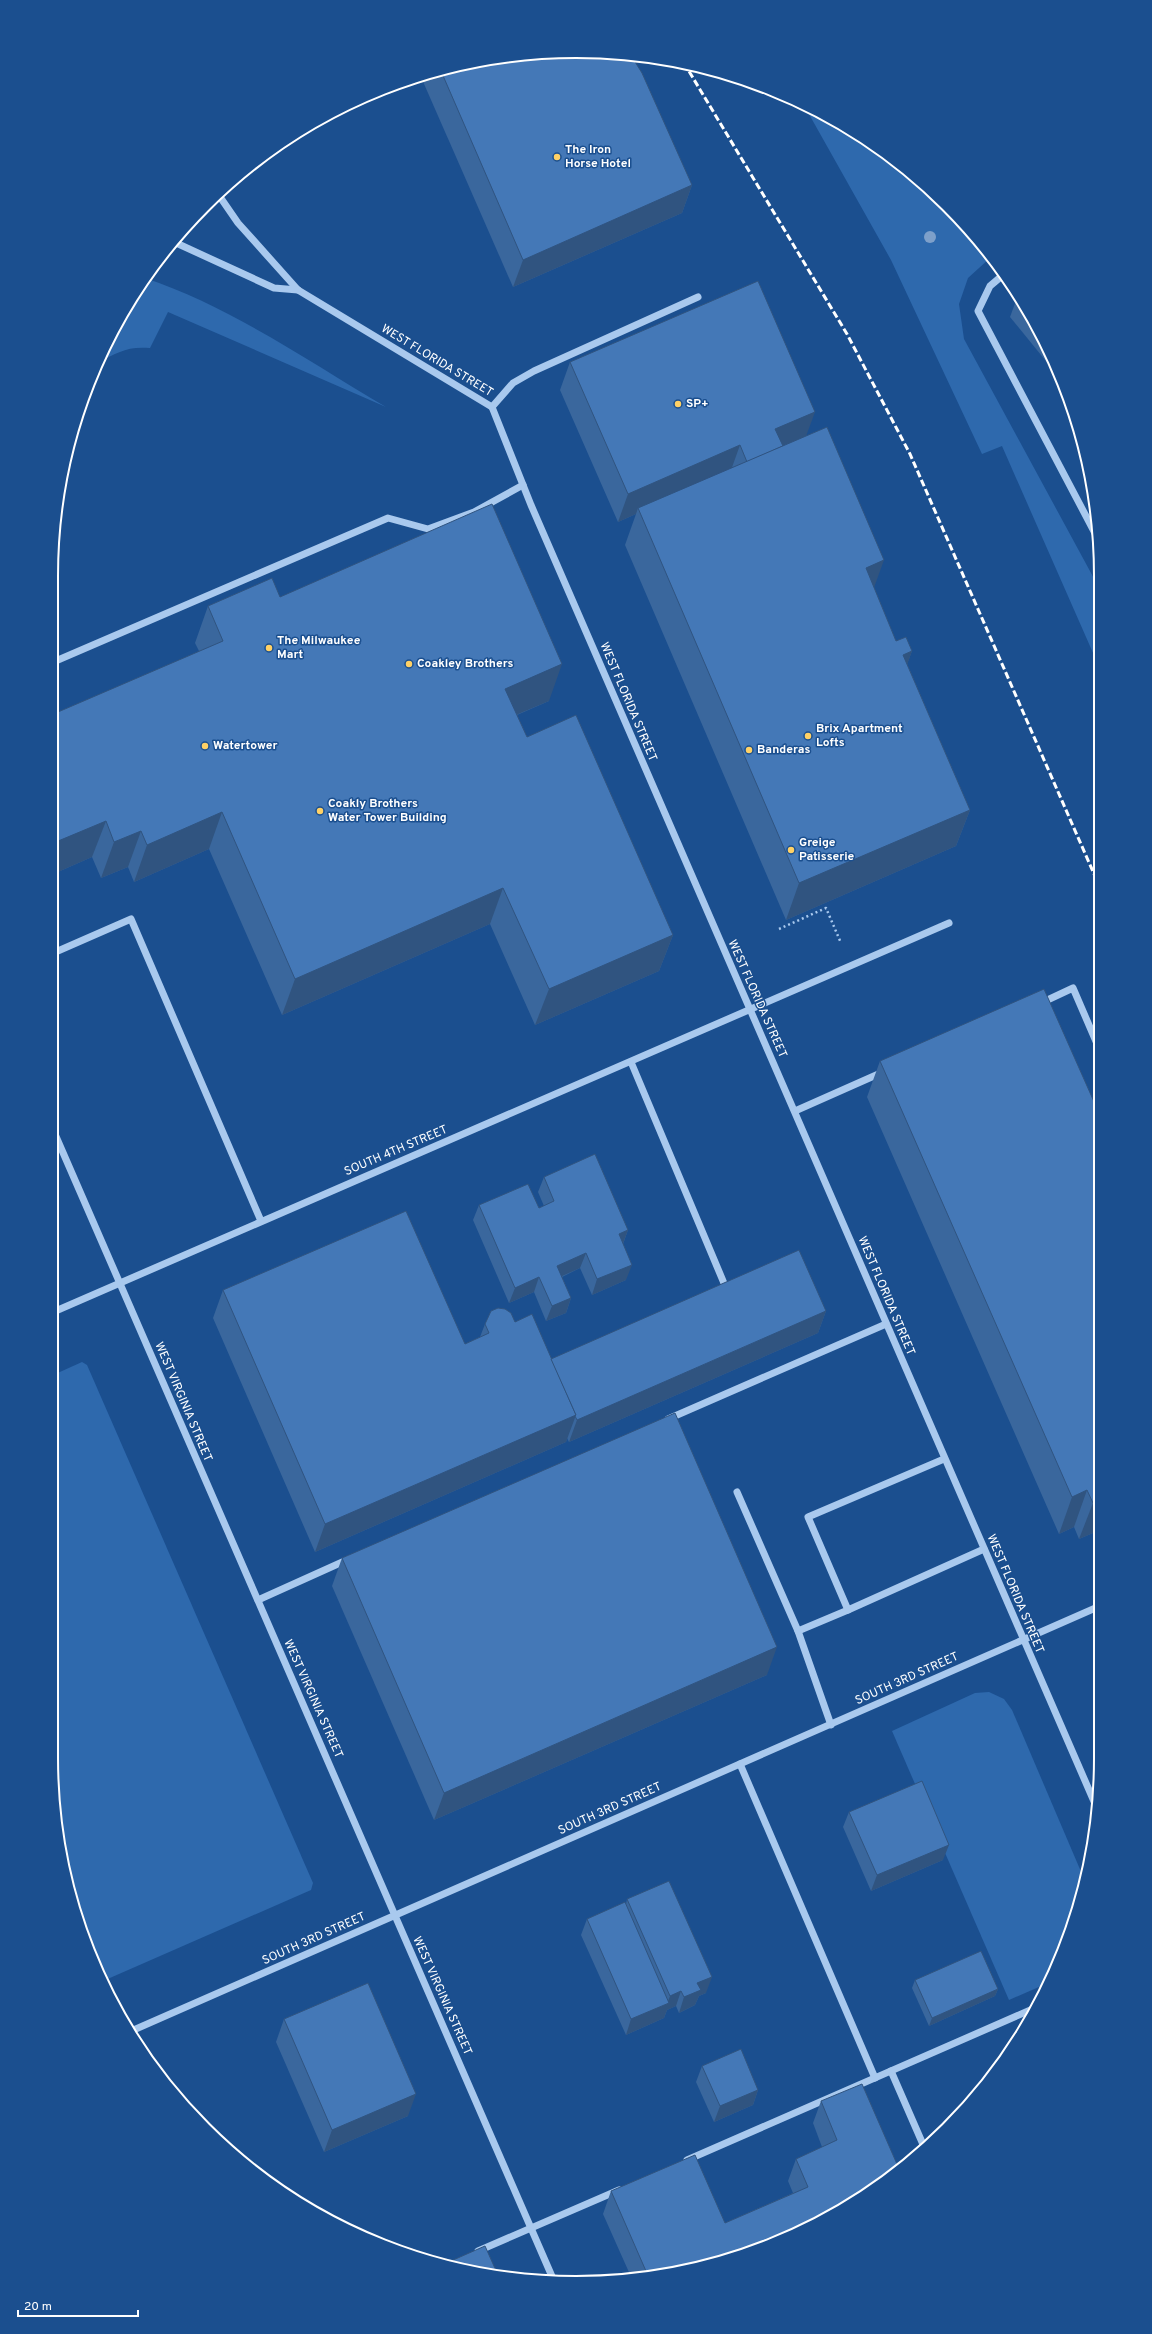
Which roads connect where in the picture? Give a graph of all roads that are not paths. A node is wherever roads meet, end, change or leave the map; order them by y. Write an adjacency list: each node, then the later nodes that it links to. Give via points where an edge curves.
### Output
1 (221, 199): 4 (street, WEST FLORIDA STREET, via 238,223)
2 (179, 244): 4 (street, WEST FLORIDA STREET, via 274,288)
3 (1000, 278): 8 (street, via 990,286 978,311)
4 (298, 290): 6 (street, WEST FLORIDA STREET)
5 (698, 298): 6 (street, via 534,371 513,383)
6 (492, 407): 7 (street, WEST FLORIDA STREET)
7 (523, 485): 9 (street, via 474,512 428,530 388,518); 13 (street, WEST FLORIDA STREET)
8 (1092, 527)
9 (58, 660)
10 (949, 923): 13 (street, SOUTH 4TH STREET)
11 (58, 951): 19 (street, via 131,919)
12 (1037, 1004): 14 (street, via 1073,988)
13 (750, 1011): 15 (street, SOUTH 4TH STREET); 17 (street, WEST FLORIDA STREET)
14 (1094, 1037)
15 (631, 1062): 19 (street, SOUTH 4TH STREET); 21 (street)
16 (892, 1068): 17 (street)
17 (795, 1110): 23 (street, WEST FLORIDA STREET)
18 (58, 1141): 20 (street, WEST VIRGINIA STREET)
19 (261, 1221): 20 (street, SOUTH 4TH STREET)
20 (120, 1283): 22 (street, SOUTH 4TH STREET); 29 (street, WEST VIRGINIA STREET)
21 (726, 1288)
22 (58, 1310)
23 (886, 1324): 24 (street); 25 (street, WEST FLORIDA STREET)
24 (657, 1424)
25 (944, 1459): 27 (street, WEST FLORIDA STREET); 31 (street, via 808,1517)
26 (737, 1492): 32 (street)
27 (984, 1549): 31 (street); 33 (street, WEST FLORIDA STREET)
28 (354, 1557): 29 (street)
29 (258, 1600): 37 (street, WEST VIRGINIA STREET)
30 (1094, 1609): 33 (street, SOUTH 3RD STREET)
31 (848, 1610): 32 (street)
32 (798, 1631): 34 (street)
33 (1023, 1640): 34 (street, SOUTH 3RD STREET); 36 (street, WEST FLORIDA STREET)
34 (830, 1724): 35 (street, SOUTH 3RD STREET)
35 (740, 1764): 37 (street, SOUTH 3RD STREET); 41 (street)
36 (1092, 1798)
37 (395, 1916): 39 (street, SOUTH 3RD STREET); 45 (street, WEST VIRGINIA STREET)
38 (1028, 2011): 40 (street)
39 (135, 2029)
40 (891, 2071): 41 (street); 42 (street)
41 (875, 2078): 43 (street)
42 (922, 2143)
43 (680, 2163)
44 (628, 2185): 45 (street)
45 (531, 2227): 46 (street); 47 (street, WEST VIRGINIA STREET)
46 (468, 2255)
47 (552, 2275)

